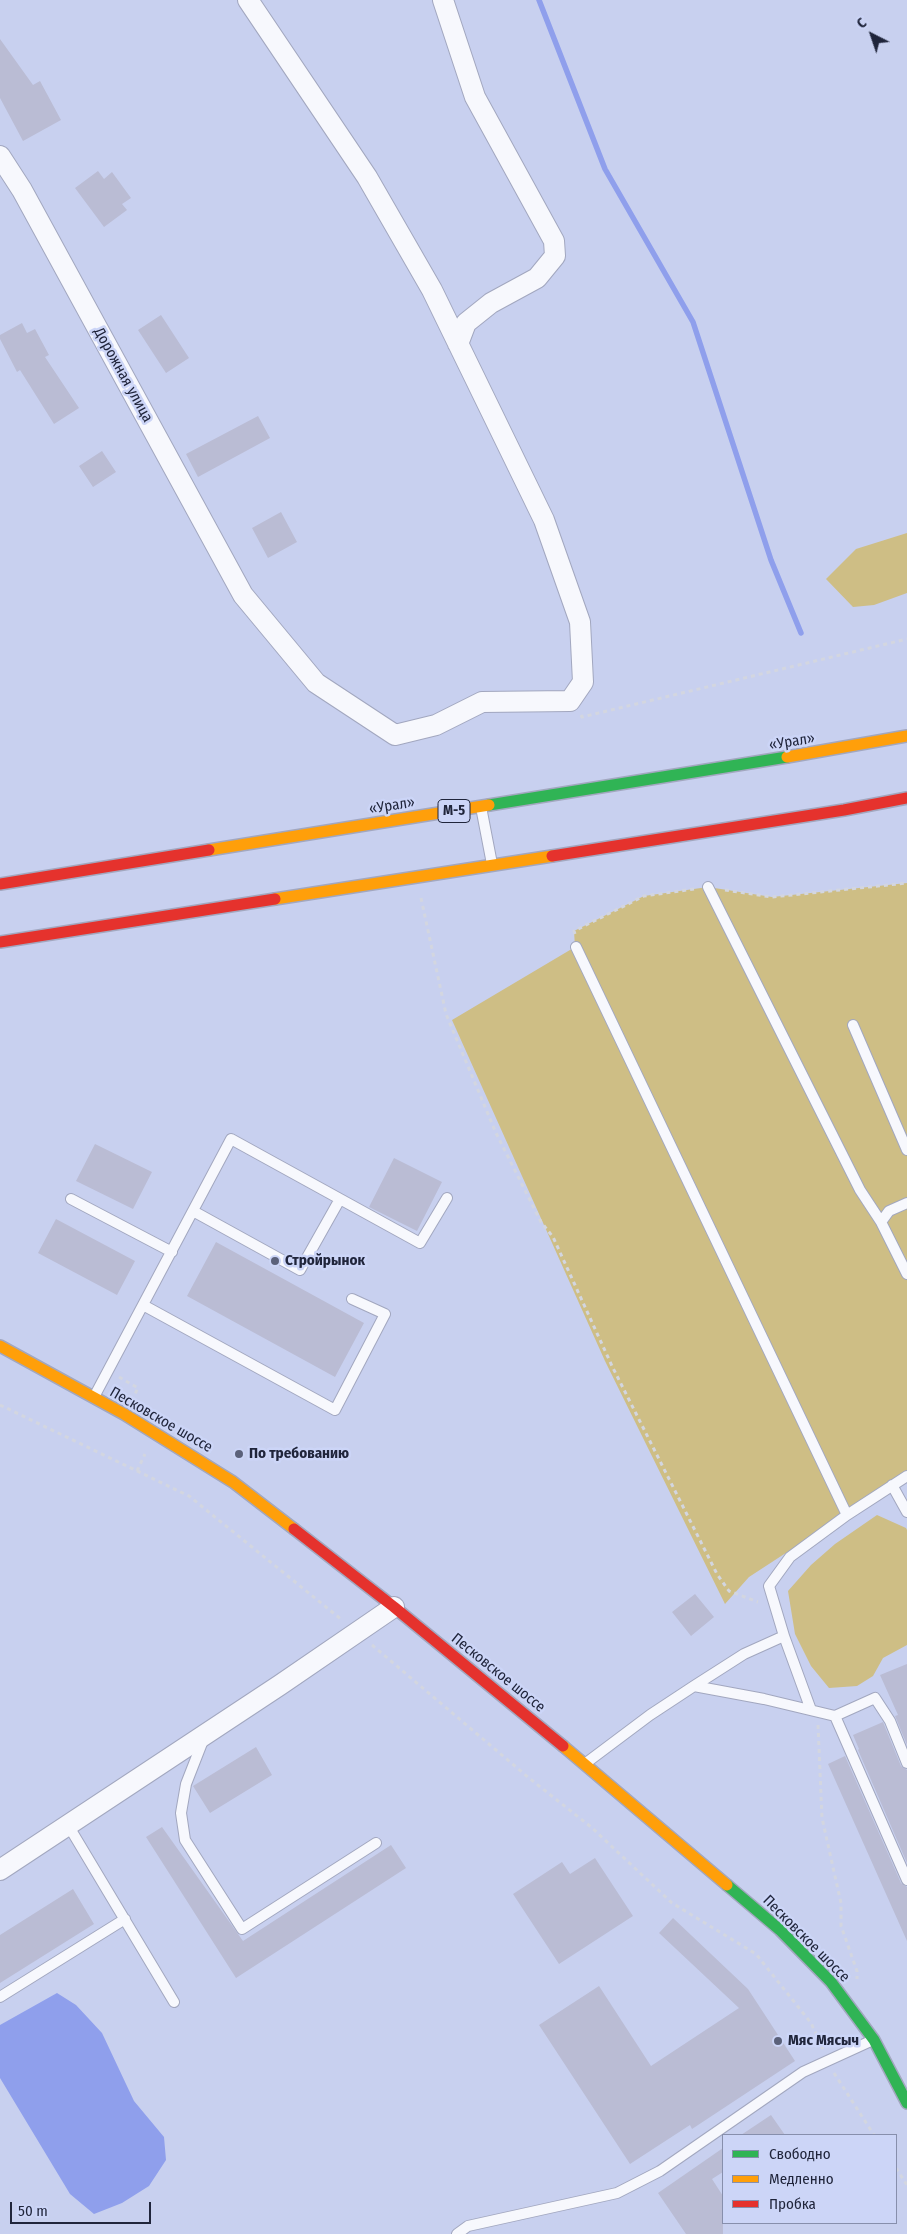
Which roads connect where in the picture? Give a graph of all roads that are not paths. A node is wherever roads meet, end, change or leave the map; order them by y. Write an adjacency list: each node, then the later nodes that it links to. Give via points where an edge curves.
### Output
1 (248, 0): 4 (street, via 367,178 432,290)
2 (443, 0): 4 (street, via 475,97 554,241 555,256 537,278 491,303 466,323)
3 (0, 156): 4 (street, Дорожная улица, via 243,595 316,683 395,735 436,725 482,702 570,701 583,682 580,622 544,520)
4 (458, 344)
5 (907, 736): 7 (main road, «Урал» / М-5)
6 (907, 798): 8 (main road)
7 (481, 807): 8 (lane); 9 (main road, «Урал» / М-5)
8 (492, 865): 11 (main road)
9 (0, 884)
10 (708, 887): 20 (lane, via 860,1190)
11 (0, 942)
12 (576, 947): 31 (lane)
13 (853, 1025): 14 (lane)
14 (907, 1150)
15 (447, 1198): 17 (lane, via 420,1243)
16 (71, 1200): 21 (lane)
17 (340, 1200): 19 (lane, via 300,1270); 19 (lane, via 231,1140)
18 (907, 1203): 20 (lane, via 890,1211)
19 (193, 1211): 21 (lane)
20 (881, 1222): 22 (lane)
21 (172, 1252): 24 (lane)
22 (907, 1274)
23 (352, 1298): 24 (lane, via 385,1314 335,1410)
24 (143, 1306): 27 (lane)
25 (0, 1338): 26 (main road)
26 (5, 1351): 27 (main road, Песковское шоссе)
27 (93, 1398): 32 (main road, Песковское шоссе, via 233,1482)
28 (907, 1476): 29 (lane)
29 (892, 1485): 30 (lane); 31 (lane)
30 (907, 1512)
31 (847, 1514): 33 (lane, via 790,1557 769,1586)
32 (394, 1607): 37 (street); 39 (main road, Песковское шоссе)
33 (784, 1636): 34 (lane, via 744,1654); 35 (lane)
34 (694, 1686): 35 (lane); 39 (lane)
35 (811, 1710): 36 (lane)
36 (836, 1716): 38 (lane, via 876,1698 890,1721); 43 (lane)
37 (205, 1735): 40 (street); 41 (lane, via 186,1784 181,1813 186,1840 242,1929)
38 (907, 1763)
39 (585, 1764): 47 (main road, Песковское шоссе, via 780,1930 831,1982)
40 (68, 1825): 42 (street); 44 (lane)
41 (376, 1843)
42 (0, 1870)
43 (907, 1880)
44 (125, 1919): 45 (lane); 46 (lane)
45 (0, 1997)
46 (174, 2002)
47 (874, 2040): 48 (main road, Песковское шоссе); 49 (lane, via 803,2072 660,2171 617,2193 468,2226)
48 (907, 2103)
49 (457, 2234)

